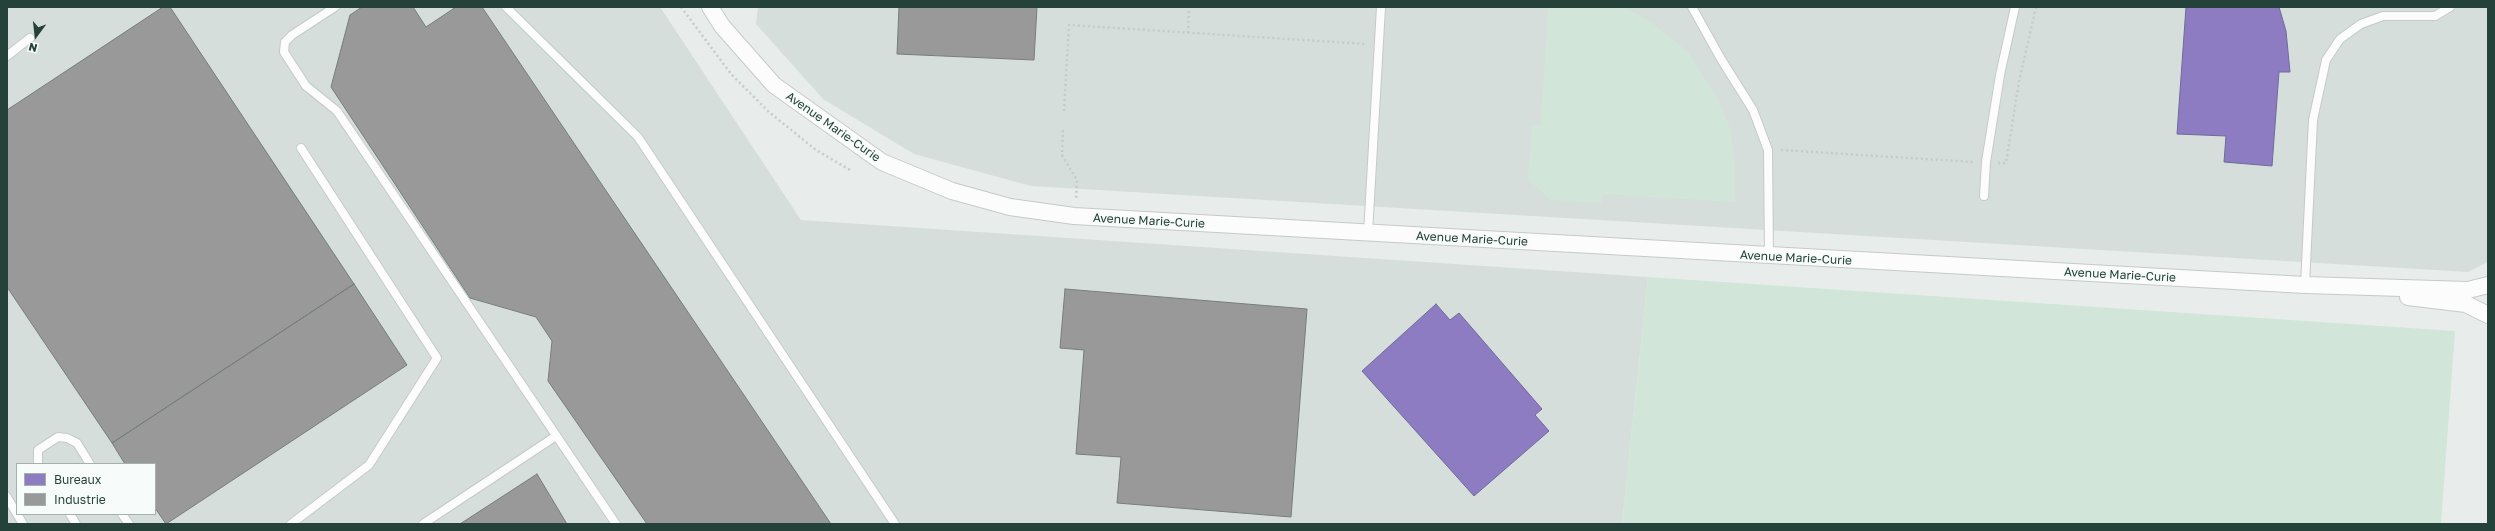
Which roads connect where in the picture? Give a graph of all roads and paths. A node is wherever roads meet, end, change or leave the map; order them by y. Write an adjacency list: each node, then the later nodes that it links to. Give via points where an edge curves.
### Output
1 (335, 7): 27 (lane, via 292,35 285,42 284,52 306,86 337,111)
2 (506, 7): 41 (lane, via 638,137)
3 (710, 7): 21 (street, Avenue Marie-Curie, via 722,26 774,85 882,162 952,191 1010,207)
4 (1189, 7): 10 (path)
5 (1381, 7): 12 (lane)
6 (1692, 7): 17 (lane, via 1753,110)
7 (2015, 7): 20 (lane, via 1993,117)
8 (2036, 7): 19 (path, via 2018,81 2006,163)
9 (2450, 7): 25 (lane, via 2436,16 2383,16 2361,24 2340,39 2326,60 2314,120)
10 (1188, 33): 12 (path); 14 (path, via 1069,25)
11 (30, 38): 13 (lane)
12 (1379, 44): 22 (lane)
13 (7, 56)
14 (1064, 112)
15 (1063, 130): 21 (path, via 1062,155 1078,180)
16 (301, 148): 38 (lane, via 437,358 369,465)
17 (1768, 150): 18 (path); 23 (lane)
18 (1977, 162)
19 (1998, 163)
20 (1984, 196)
21 (1074, 216): 22 (street, Avenue Marie-Curie)
22 (1368, 233): 23 (street, Avenue Marie-Curie)
23 (1769, 256): 25 (street, Avenue Marie-Curie)
24 (2488, 284): 25 (street, Avenue Marie-Curie, via 2468,290)
25 (2305, 285): 26 (street, Avenue Marie-Curie, via 2466,304)
26 (2488, 315)
27 (556, 436): 39 (lane); 40 (lane)
28 (38, 463): 29 (lane, via 38,450 58,437 77,443)
29 (89, 463)
30 (7, 497): 31 (lane)
31 (16, 512)
32 (18, 515): 35 (lane)
33 (71, 515): 36 (lane)
34 (123, 515): 37 (lane)
35 (23, 524)
36 (76, 524)
37 (129, 524)
38 (291, 524)
39 (423, 524)
40 (616, 524)
41 (894, 524)

